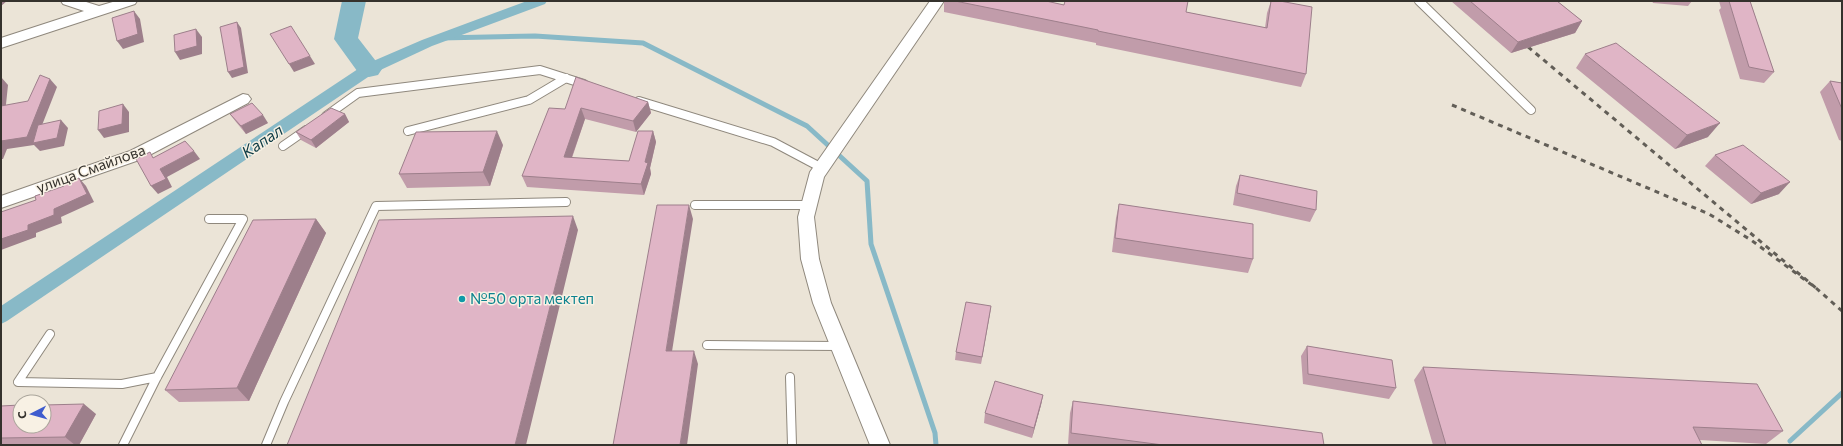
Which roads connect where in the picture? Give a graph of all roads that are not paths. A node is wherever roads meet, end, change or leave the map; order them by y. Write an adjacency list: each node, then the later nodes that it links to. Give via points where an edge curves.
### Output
1 (68, 1): 5 (street)
2 (130, 1): 5 (street)
3 (937, 1): 14 (street)
4 (1419, 1): 11 (lane)
5 (98, 11): 6 (street)
6 (1, 43)
7 (566, 78): 8 (lane); 12 (lane, via 529,100); 13 (lane, via 540,70 358,93)
8 (588, 85)
9 (243, 99): 15 (street, улица Смайлова, via 136,155)
10 (633, 99): 14 (lane)
11 (1531, 110)
12 (408, 130)
13 (283, 146)
14 (830, 157): 18 (street, via 816,176)
15 (1, 202)
16 (566, 202): 26 (lane, via 376,206)
17 (695, 205): 18 (lane)
18 (809, 205): 22 (street, via 806,216 810,259 822,303)
19 (209, 219): 23 (lane, via 243,219)
20 (50, 334): 23 (lane, via 18,382 122,384)
21 (707, 345): 22 (lane)
22 (840, 346): 28 (street)
23 (157, 377): 25 (lane)
24 (790, 377): 27 (lane)
25 (123, 445)
26 (266, 445)
27 (792, 445)
28 (880, 445)

